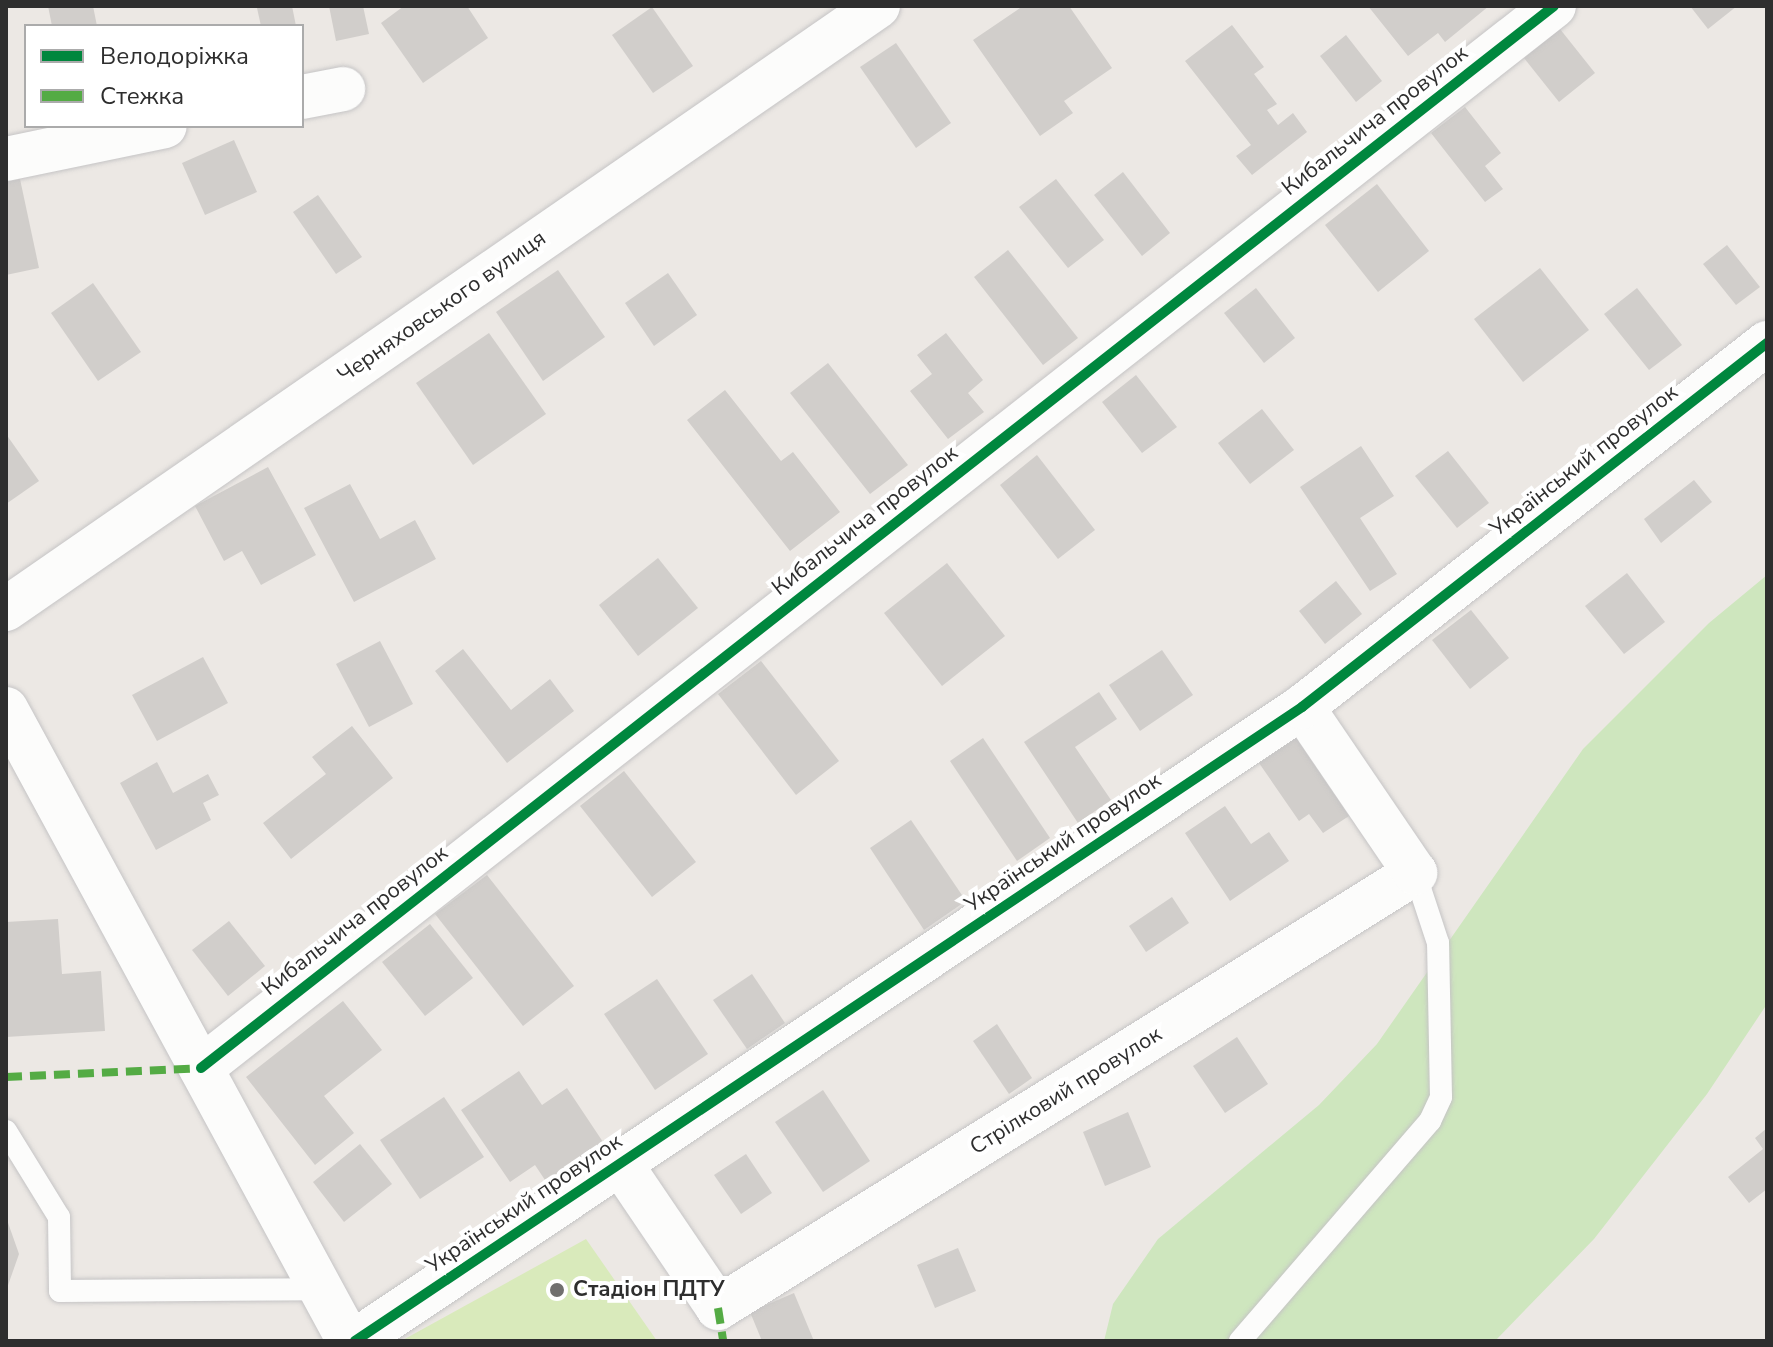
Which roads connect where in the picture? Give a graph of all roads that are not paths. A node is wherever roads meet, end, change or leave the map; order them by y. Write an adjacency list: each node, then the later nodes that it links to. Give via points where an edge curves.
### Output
1 (878, 6): 6 (street, Черняховського вулиця)
2 (1554, 6): 10 (street, Кибальчича провулок)
3 (155, 128): 4 (street)
4 (6, 159)
5 (1767, 343): 7 (street, Український провулок)
6 (6, 609)
7 (1302, 707): 9 (street); 12 (street, Український провулок)
8 (6, 709): 10 (street)
9 (1415, 873): 12 (street, Стрілковий провулок, via 718,1308); 16 (lane, via 1438,943 1441,1097 1430,1121)
10 (201, 1068): 13 (street)
11 (6, 1131): 13 (lane, via 59,1217 60,1291)
12 (620, 1163): 15 (street, Український провулок)
13 (321, 1289): 14 (street)
14 (349, 1341)
15 (355, 1341)
16 (1240, 1341)

